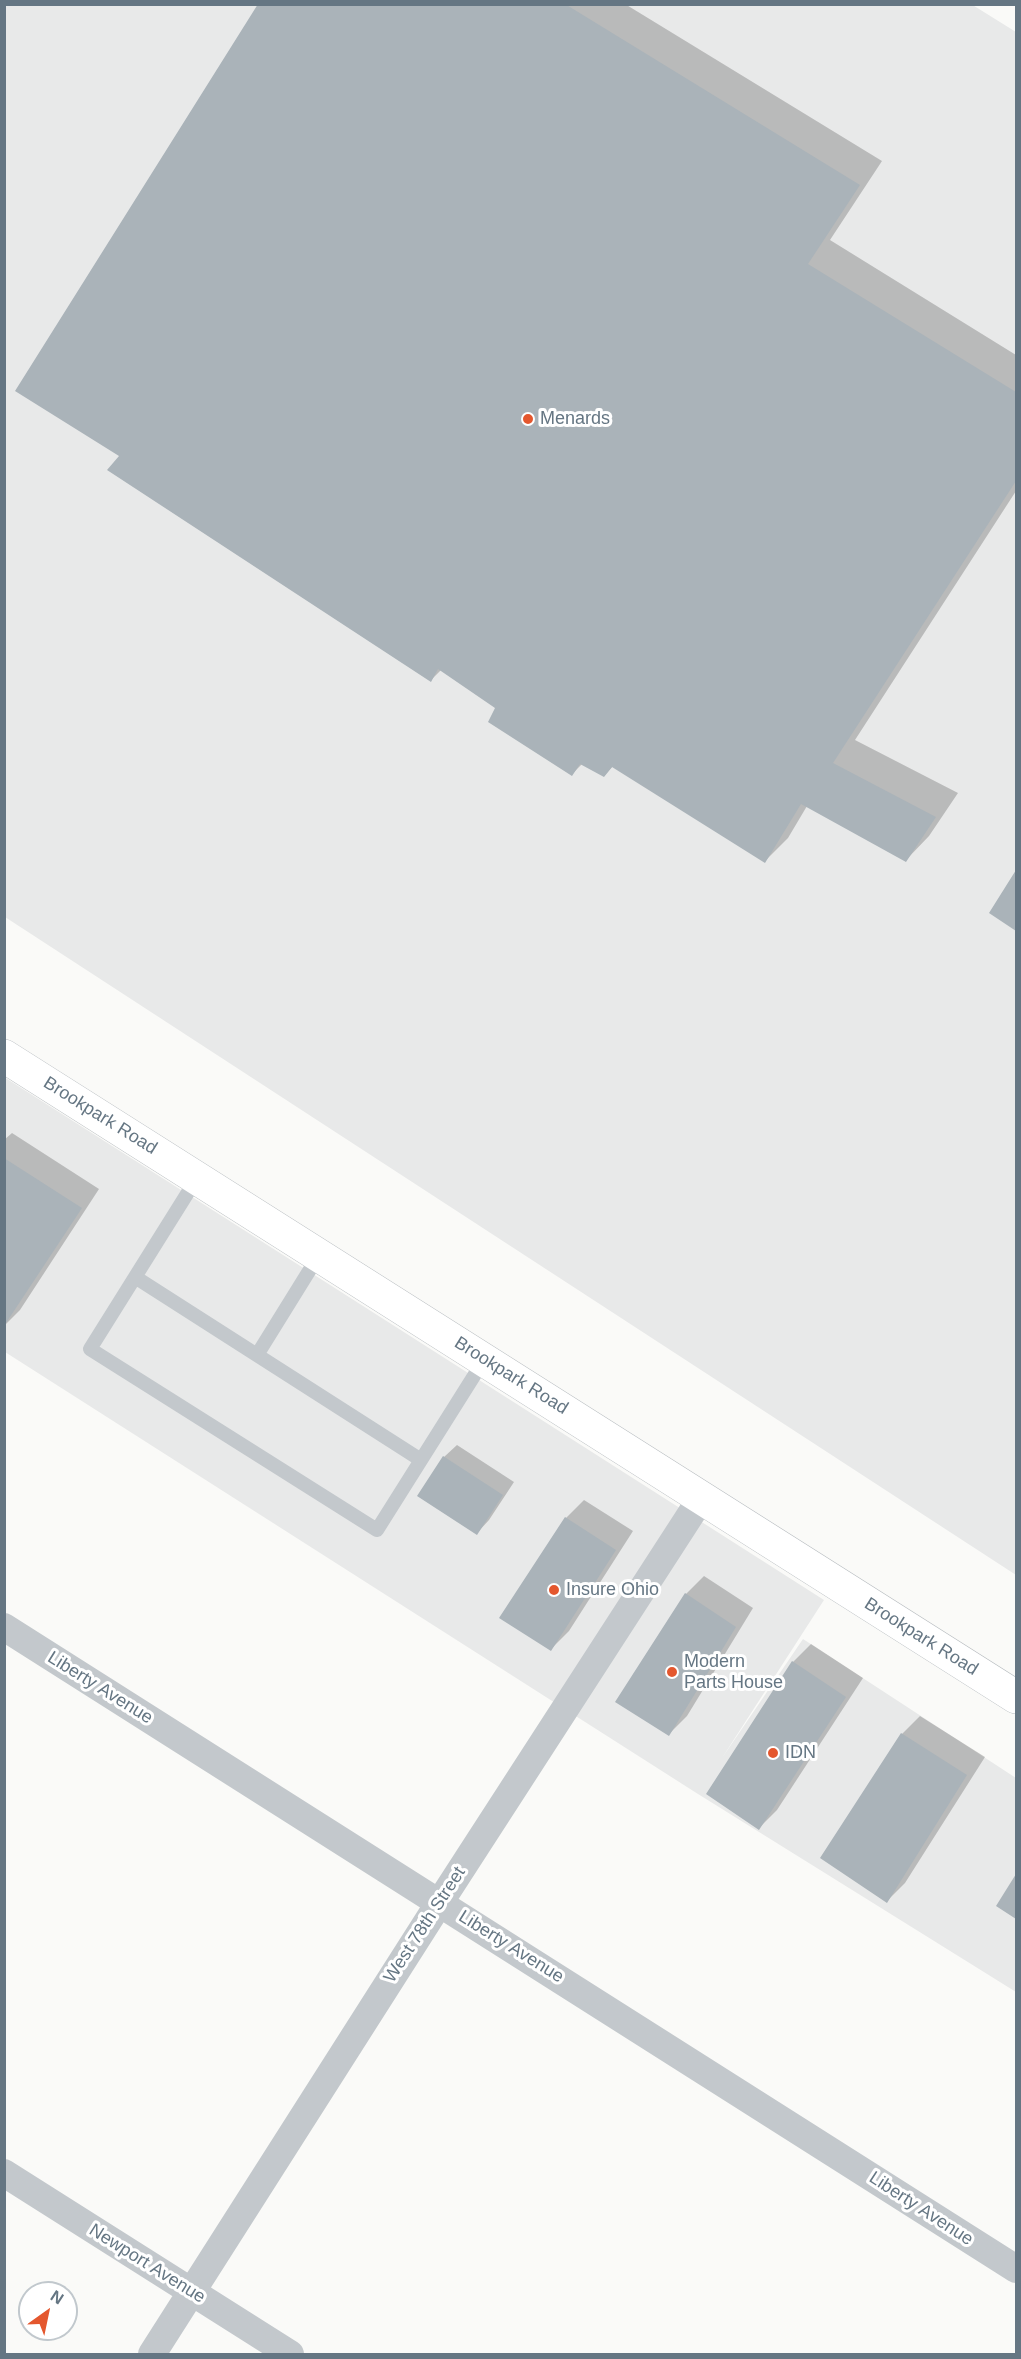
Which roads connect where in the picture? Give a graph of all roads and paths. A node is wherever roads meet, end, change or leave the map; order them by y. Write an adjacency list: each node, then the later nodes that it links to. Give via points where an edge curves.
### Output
1 (4, 1056): 2 (main road, Brookpark Road)
2 (197, 1178): 3 (main road, Brookpark Road); 4 (lane)
3 (319, 1255): 5 (lane); 6 (main road, Brookpark Road)
4 (135, 1277): 5 (lane); 7 (lane, via 90,1349 377,1530)
5 (256, 1355): 7 (lane)
6 (485, 1360): 7 (lane); 8 (main road, Brookpark Road)
7 (421, 1460)
8 (702, 1497): 10 (main road, Brookpark Road); 11 (street, West 78th Street)
9 (4, 1628): 11 (street, Liberty Avenue)
10 (1017, 1697)
11 (440, 1902): 13 (street, Liberty Avenue); 14 (street, West 78th Street)
12 (4, 2173): 14 (street, Newport Avenue)
13 (1017, 2269)
14 (190, 2291): 15 (street, West 78th Street); 16 (street, Newport Avenue)
15 (152, 2355)
16 (290, 2355)

